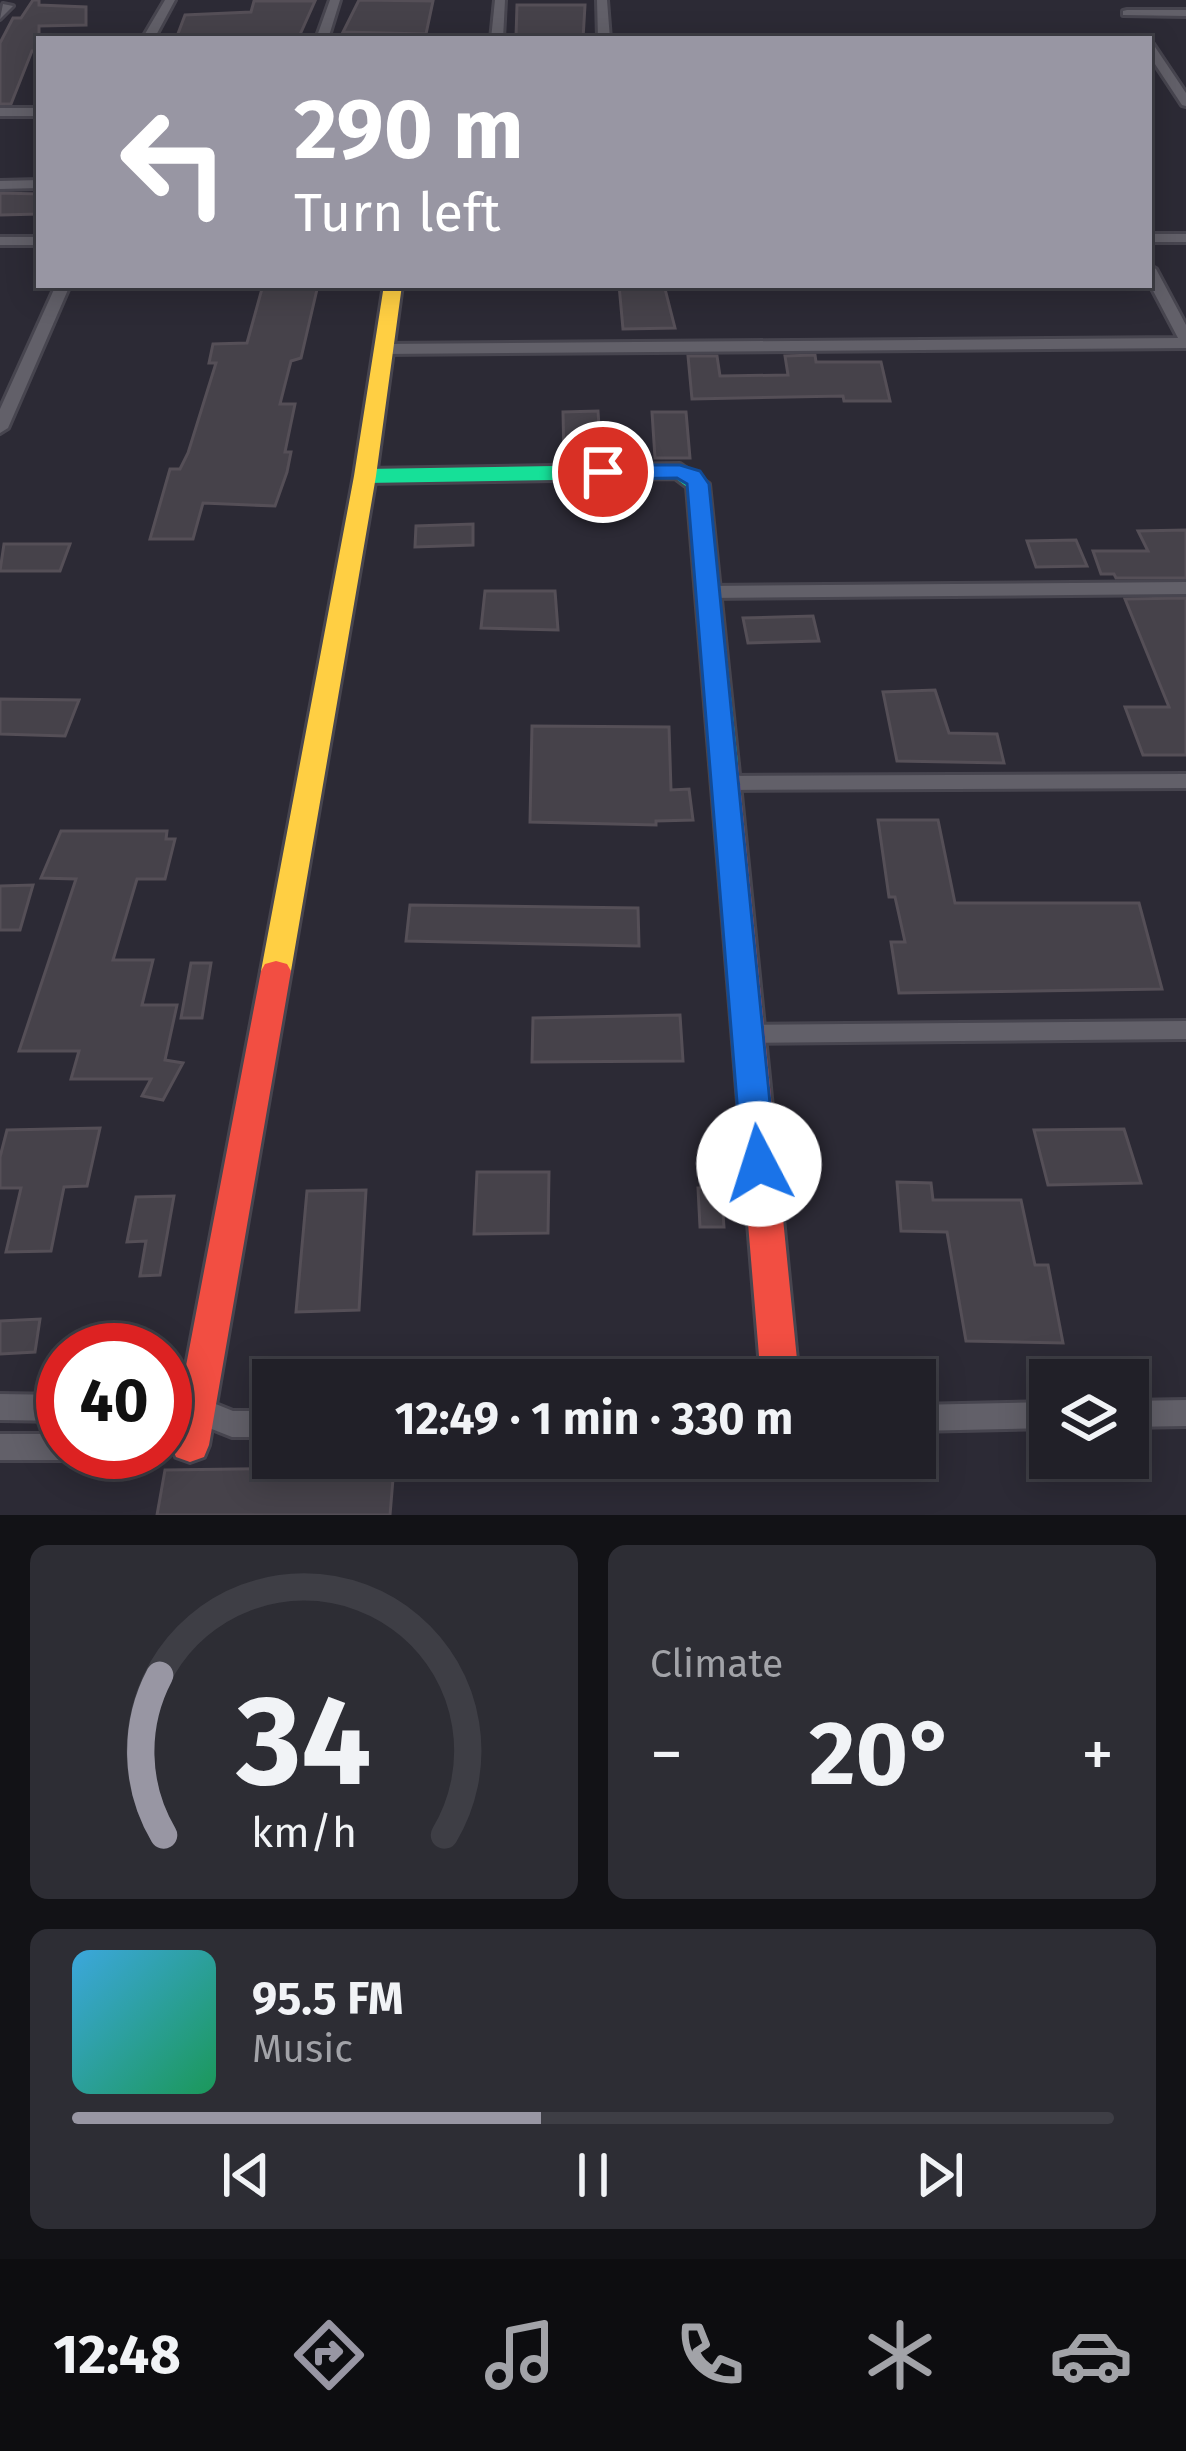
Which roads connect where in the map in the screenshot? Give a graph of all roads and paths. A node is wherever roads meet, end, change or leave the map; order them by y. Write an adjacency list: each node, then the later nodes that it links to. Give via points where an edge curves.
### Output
1 (170, 0): 9 (street)
2 (335, 0): 10 (street)
3 (500, 0): 11 (street)
4 (602, 0): 12 (street)
5 (1119, 0): 6 (street)
6 (1127, 13): 7 (street); 8 (street)
7 (1186, 13)
8 (1136, 26)
9 (150, 36)
10 (323, 36)
11 (497, 36)
12 (604, 36)
13 (1152, 51): 14 (street)
14 (1186, 102)
15 (0, 112): 16 (street)
16 (36, 112)
17 (36, 184): 18 (street)
18 (0, 185)
19 (1152, 238): 20 (street)
20 (1186, 238)
21 (0, 241): 22 (street)
22 (36, 242)
23 (1152, 275): 26 (street)
24 (62, 288): 28 (street)
25 (393, 288): 27 (street)
26 (1186, 341): 27 (street)
27 (383, 349): 29 (street)
28 (0, 428)
29 (365, 476): 31 (street, via 680,471 698,484); 36 (street)
30 (1186, 588): 31 (street)
31 (707, 592): 33 (street)
32 (1186, 781): 33 (street)
33 (725, 783): 35 (street)
34 (1186, 1030): 35 (street)
35 (747, 1034): 37 (street)
36 (192, 1353)
37 (778, 1359)
38 (0, 1407): 39 (street)
39 (36, 1408)
40 (192, 1412): 45 (street)
41 (1186, 1413): 42 (street)
42 (1149, 1414)
43 (1029, 1415): 44 (street)
44 (936, 1418)
45 (232, 1424): 46 (street); 47 (street)
46 (252, 1424)
47 (192, 1440)
48 (0, 1447): 49 (street)
49 (36, 1447)

